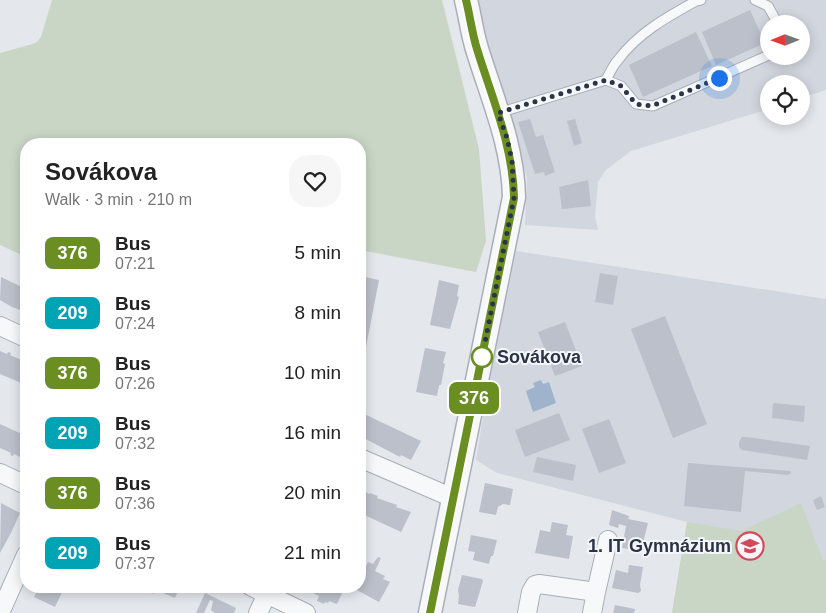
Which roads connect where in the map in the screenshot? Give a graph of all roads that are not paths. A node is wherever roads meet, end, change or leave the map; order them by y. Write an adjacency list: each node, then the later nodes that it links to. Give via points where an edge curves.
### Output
1 (466, 0): 7 (street, via 476,47)
2 (702, 0): 6 (lane, via 658,23 634,42)
3 (755, 0): 4 (lane, via 768,6)
4 (773, 15)
5 (760, 59): 6 (lane, via 652,106 636,104 621,86)
6 (606, 80): 7 (lane)
7 (498, 113): 13 (street, via 512,161 514,198)
8 (0, 326): 9 (street)
9 (20, 335)
10 (366, 461): 13 (street)
11 (0, 473): 12 (street)
12 (20, 482)
13 (453, 498): 21 (street)
14 (608, 540): 16 (street)
15 (20, 568): 18 (street)
16 (596, 592): 22 (street, via 538,584 531,592); 23 (street)
17 (267, 594): 19 (street); 20 (street)
18 (0, 613)
19 (258, 613)
20 (306, 613)
21 (430, 613)
22 (527, 613)
23 (592, 613)

